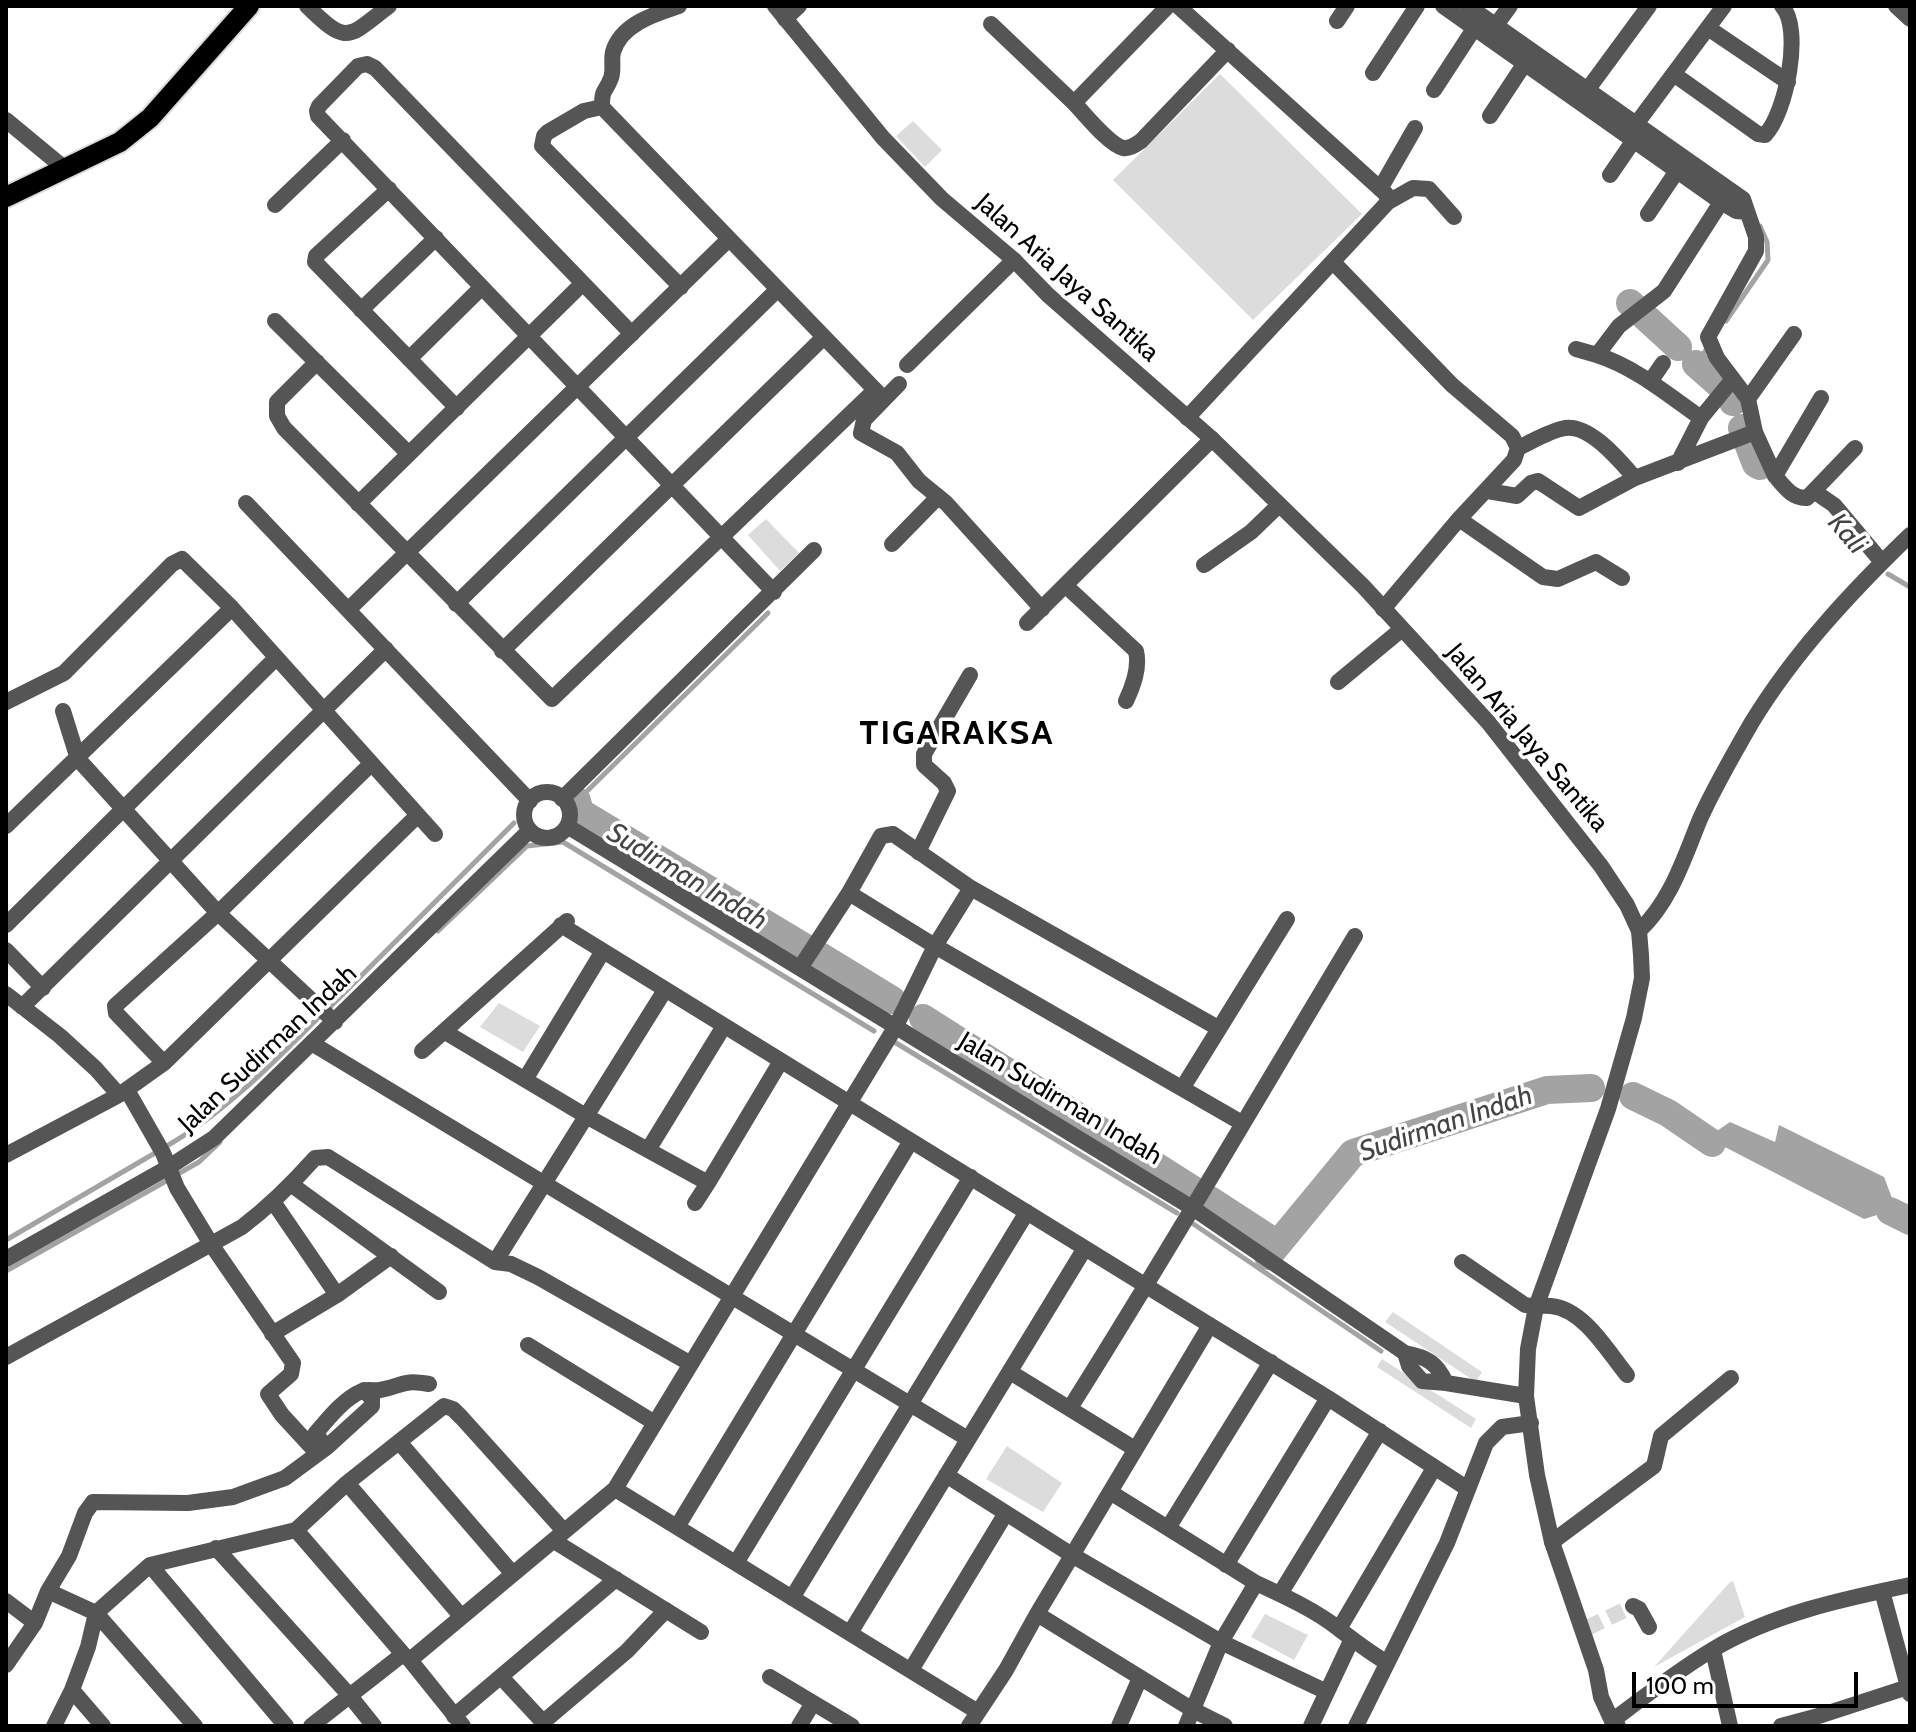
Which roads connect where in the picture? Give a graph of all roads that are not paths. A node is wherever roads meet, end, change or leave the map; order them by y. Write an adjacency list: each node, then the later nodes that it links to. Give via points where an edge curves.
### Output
1 (249, 6): 37 (main road, via 150,118 120,142)
2 (307, 6): 3 (street, via 331,29 353,33)
3 (389, 6)
4 (679, 6): 30 (street, via 649,16 622,38 614,49 612,77 602,90)
5 (799, 6): 16 (street)
6 (1168, 6): 29 (street)
7 (1178, 6): 22 (street)
8 (1347, 6): 19 (street)
9 (1417, 6): 24 (street)
10 (1443, 6): 17 (street)
11 (1510, 6): 17 (street)
12 (1649, 6): 27 (street)
13 (1724, 6): 21 (street)
14 (1782, 6): 26 (street, via 1791,21)
15 (1896, 6): 18 (street)
16 (780, 13): 48 (street, Jalan Aria Jaya Santika, via 883,138 942,199)
17 (1480, 19): 23 (street); 27 (street); 28 (street)
18 (1910, 19)
19 (1337, 21)
20 (991, 24): 29 (street)
21 (1708, 28): 25 (street); 26 (street)
22 (1228, 50): 29 (street, via 1132,148 1114,142); 40 (street)
23 (1525, 63): 31 (street); 34 (street)
24 (1373, 73)
25 (1675, 75): 26 (street, via 1762,135 1774,123); 34 (street)
26 (1788, 82)
27 (1588, 89): 34 (street)
28 (1434, 90)
29 (1074, 103)
30 (602, 107): 47 (street); 52 (street, via 548,132 542,146)
31 (1490, 116)
32 (6, 120): 37 (street)
33 (1415, 128): 40 (street)
34 (1633, 133): 36 (street); 38 (street)
35 (343, 140): 39 (street); 43 (street); 50 (street, via 317,111 358,66 367,64)
36 (1682, 164): 41 (street); 44 (street)
37 (64, 168): 42 (main road)
38 (1610, 175)
39 (389, 189): 46 (street); 54 (street, via 315,259)
40 (1384, 195): 45 (street, via 1429,189); 49 (street)
41 (1726, 195): 61 (street, via 1664,291 1619,326); 66 (street, via 1736,211 1747,212 1756,237 1756,251 1708,337)
42 (6, 197)
43 (275, 205)
44 (1648, 214)
45 (1454, 217)
46 (436, 238): 51 (street); 54 (street)
47 (729, 239): 52 (street); 53 (street)
48 (1014, 260): 65 (street); 74 (street, Jalan Aria Jaya Santika)
49 (1334, 263): 74 (street); 79 (street, via 1452,385 1512,436)
50 (583, 283): 56 (street); 58 (street)
51 (482, 287): 58 (street); 62 (street)
52 (681, 287): 56 (street)
53 (778, 289): 59 (street); 77 (street)
54 (361, 310): 62 (street)
55 (275, 321): 63 (street)
56 (632, 334): 69 (street)
57 (1794, 334): 72 (street)
58 (529, 336): 69 (street); 73 (street)
59 (824, 337): 70 (street); 85 (street)
60 (1576, 349): 61 (street)
61 (1597, 355): 67 (street)
62 (409, 359): 73 (street)
63 (317, 362): 81 (street); 90 (street, via 277,402 277,416)
64 (1663, 363): 67 (street)
65 (907, 365)
66 (1733, 379): 72 (street); 75 (street)
67 (1650, 382): 75 (street)
68 (899, 384): 70 (street)
69 (578, 387): 77 (street); 97 (street)
70 (878, 394): 88 (street, via 861,433 897,453); 94 (street, via 872,393)
71 (1821, 398): 83 (street)
72 (1748, 399): 76 (street)
73 (457, 408): 81 (street)
74 (1187, 418): 78 (street, Jalan Aria Jaya Santika)
75 (1701, 418): 82 (street)
76 (1755, 432): 82 (street); 83 (street)
77 (626, 438): 85 (street); 103 (street)
78 (1212, 439): 91 (street, Jalan Aria Jaya Santika); 101 (street)
79 (1518, 448): 84 (street, via 1562,428 1579,428 1612,452); 86 (street)
80 (1855, 448): 87 (street)
81 (409, 454): 90 (street)
82 (1678, 463): 84 (street)
83 (1775, 476): 87 (street, via 1798,497)
84 (1635, 478): 86 (street, via 1579,508 1538,481 1517,496)
85 (672, 486): 94 (street); 111 (street)
86 (1488, 491): 92 (street)
87 (1815, 492): 98 (street, via 1834,505)
88 (938, 497): 95 (street); 105 (street)
89 (246, 503): 107 (street)
90 (358, 504): 97 (street)
91 (1278, 506): 99 (street); 106 (street, Jalan Aria Jaya Santika)
92 (1459, 519): 100 (street, via 1543,577 1558,579 1596,562); 106 (street)
93 (1910, 535): 98 (street)
94 (721, 537): 102 (street); 111 (street, via 552,699)
95 (892, 544)
96 (814, 550): 102 (street)
97 (406, 553): 103 (street); 107 (street)
98 (1882, 562): 136 (street, via 1776,686 1702,816 1659,909)
99 (1204, 565)
100 (1622, 578)
101 (1066, 586): 105 (street); 115 (street, via 1136,651)
102 (774, 592): 121 (street)
103 (456, 604): 111 (street)
104 (232, 608): 112 (street); 116 (street, via 178,560 64,673); 119 (street)
105 (1042, 609): 108 (street)
106 (1383, 609): 109 (street, Jalan Aria Jaya Santika)
107 (348, 610): 110 (street)
108 (1027, 623)
109 (1402, 629): 114 (street); 136 (street, Jalan Aria Jaya Santika, via 1535,780 1601,866)
110 (386, 649): 118 (street); 122 (street)
111 (502, 651)
112 (275, 659): 118 (street); 123 (street)
113 (970, 675): 129 (street, via 924,754 924,765 948,791)
114 (1338, 682)
115 (1126, 701)
116 (6, 702)
117 (63, 711): 119 (street)
118 (323, 712): 120 (street); 130 (street)
119 (78, 759): 123 (street); 125 (street)
120 (371, 764): 124 (street); 133 (street)
121 (562, 799): 122 (street, via 546,792); 126 (street, via 568,805)
122 (530, 801): 127 (street, via 524,819)
123 (122, 809): 130 (street); 135 (street)
124 (418, 815): 128 (street); 141 (street)
125 (6, 826)
126 (567, 826): 127 (street, via 554,837 541,838); 142 (street, Jalan Sudirman Indah)
127 (529, 831): 147 (street, Jalan Sudirman Indah)
128 (435, 834)
129 (918, 852): 131 (street); 132 (street, via 893,834 881,836)
130 (170, 862): 133 (street); 143 (street)
131 (971, 888): 138 (street); 150 (street)
132 (849, 893): 138 (street); 142 (street)
133 (218, 913): 141 (street); 155 (street, via 115,1006)
134 (1287, 919): 150 (street)
135 (6, 925)
136 (1639, 931): 184 (street, Jalan Aria Jaya Santika, via 1642,978 1634,1018 1608,1109)
137 (1355, 936): 161 (street)
138 (935, 946): 149 (street); 157 (street)
139 (6, 950): 143 (street)
140 (603, 951): 144 (street); 151 (street, via 564,923); 156 (street)
141 (268, 962): 147 (street); 155 (street)
142 (800, 968): 149 (street, Jalan Sudirman Indah)
143 (43, 988): 146 (street)
144 (665, 990): 148 (street); 160 (street)
145 (6, 994): 146 (street)
146 (22, 1007): 158 (street)
147 (335, 1022): 152 (street, Jalan Sudirman Indah)
148 (724, 1026): 154 (street); 163 (street)
149 (896, 1026): 159 (street); 172 (street, Jalan Sudirman Indah)
150 (1218, 1028): 157 (street)
151 (445, 1032): 153 (street); 156 (street)
152 (313, 1044): 165 (street, Jalan Sudirman Indah, via 214,1138); 168 (street)
153 (422, 1051)
154 (781, 1061): 159 (street); 167 (street)
155 (164, 1063): 158 (street)
156 (526, 1078): 160 (street)
157 (1183, 1087): 161 (street)
158 (123, 1092): 164 (street); 165 (street)
159 (849, 1103): 162 (street); 183 (street)
160 (586, 1116): 163 (street); 168 (street)
161 (1242, 1123): 172 (street)
162 (911, 1141): 166 (street); 187 (street)
163 (648, 1150): 167 (street)
164 (6, 1155)
165 (169, 1167): 174 (street); 177 (street, Jalan Sudirman Indah)
166 (971, 1177): 173 (street); 192 (street)
167 (708, 1183): 171 (street)
168 (545, 1184): 178 (street); 183 (street)
169 (292, 1185): 170 (street); 176 (street); 178 (street, via 315,1158 328,1157)
170 (274, 1203): 174 (street); 182 (street)
171 (695, 1203)
172 (1194, 1209): 180 (street); 197 (street, Jalan Sudirman Indah, via 1405,1353 1438,1366 1446,1383)
173 (1027, 1212): 175 (street); 199 (street)
174 (211, 1244): 186 (street); 189 (street)
175 (1085, 1248): 180 (street); 193 (street)
176 (391, 1256): 181 (street); 182 (street)
177 (6, 1259)
178 (495, 1262): 191 (street, via 538,1277)
179 (1462, 1262): 184 (street, via 1525,1305)
180 (1147, 1286): 185 (street); 200 (street)
181 (439, 1292)
182 (337, 1295): 186 (street)
183 (732, 1296): 187 (street); 191 (street)
184 (1536, 1307): 194 (street, via 1552,1306 1575,1316); 197 (street, Jalan Aria Jaya Santika)
185 (1210, 1325): 190 (street); 206 (street)
186 (272, 1334): 207 (street, via 293,1363 291,1374 268,1394 282,1415)
187 (794, 1334): 192 (street); 215 (street)
188 (528, 1345): 201 (street)
189 (6, 1357)
190 (1271, 1362): 198 (street); 216 (street)
191 (691, 1364): 201 (street)
192 (853, 1370): 199 (street); 222 (street)
193 (1010, 1372): 200 (street); 204 (street)
194 (1627, 1375)
195 (1731, 1378): 219 (street, via 1661,1436 1654,1466)
196 (429, 1384): 207 (street, via 410,1381 364,1390 315,1434)
197 (1526, 1396): 202 (street, Jalan Aria Jaya Santika)
198 (1328, 1398): 203 (street); 224 (street)
199 (910, 1404): 204 (street); 232 (street)
200 (1070, 1408): 206 (street)
201 (655, 1423): 211 (street)
202 (1531, 1423): 212 (street, via 1493,1433); 219 (street, Jalan Aria Jaya Santika)
203 (1380, 1431): 208 (street); 231 (street)
204 (968, 1439): 209 (street)
205 (400, 1443): 210 (street); 218 (street, via 437,1410 453,1409); 225 (street)
206 (1135, 1449): 213 (street)
207 (322, 1450): 229 (street, via 285,1478 233,1497 188,1503 93,1502)
208 (1434, 1468): 212 (street); 243 (street)
209 (946, 1475): 214 (street); 242 (street)
210 (347, 1483): 217 (street); 238 (street)
211 (615, 1489): 215 (street); 218 (street)
212 (1468, 1489): 247 (street, via 1447,1543)
213 (1110, 1492): 216 (street); 221 (street)
214 (1006, 1513): 221 (street); 249 (street)
215 (677, 1527): 222 (street)
216 (1168, 1528): 224 (street)
217 (296, 1530): 220 (street); 246 (street)
218 (559, 1536): 225 (street); 226 (street)
219 (1552, 1542): 262 (street, Jalan Aria Jaya Santika, via 1585,1629 1601,1697)
220 (216, 1548): 223 (street); 256 (street)
221 (1072, 1555): 237 (street); 244 (street)
222 (736, 1563): 232 (street)
223 (150, 1565): 236 (street); 266 (street)
224 (1226, 1565): 227 (street)
225 (513, 1574): 238 (street)
226 (616, 1579): 235 (street); 251 (street)
227 (1256, 1583): 231 (street); 244 (street)
228 (1910, 1585): 230 (street)
229 (48, 1591): 236 (street); 239 (street)
230 (1882, 1591): 245 (street, via 1804,1610); 254 (street)
231 (1280, 1594): 243 (street)
232 (792, 1598): 242 (street)
233 (6, 1601): 239 (street)
234 (1633, 1606): 240 (street)
235 (666, 1610): 241 (street); 261 (street)
236 (96, 1613): 253 (street); 265 (street)
237 (1037, 1614): 252 (street); 259 (street)
238 (461, 1616): 246 (street)
239 (35, 1623): 248 (street)
240 (1649, 1627)
241 (701, 1632)
242 (850, 1633): 249 (street)
243 (1345, 1635): 247 (street); 255 (street)
244 (1221, 1642): 255 (street); 258 (street)
245 (1713, 1650): 262 (street, via 1647,1693); 275 (street)
246 (406, 1657): 256 (street); 260 (street)
247 (1386, 1662): 274 (street)
248 (6, 1665)
249 (911, 1670): 259 (street)
250 (770, 1677): 257 (street)
251 (502, 1678): 260 (street); 261 (street)
252 (1140, 1678): 258 (street); 271 (street)
253 (72, 1690): 263 (street); 264 (street)
254 (1909, 1690): 276 (street)
255 (1327, 1692): 273 (street)
256 (350, 1696): 267 (street); 268 (street)
257 (813, 1703): 269 (street); 270 (street)
258 (1190, 1718): 272 (street)
259 (974, 1719)
260 (459, 1721)
261 (544, 1723)
262 (1615, 1724)
263 (54, 1726)
264 (103, 1726)
265 (195, 1726)
266 (286, 1726)
267 (311, 1726)
268 (374, 1726)
269 (799, 1726)
270 (852, 1726)
271 (1119, 1726)
272 (1225, 1726)
273 (1311, 1726)
274 (1356, 1726)
275 (1730, 1726)
276 (1781, 1726)

